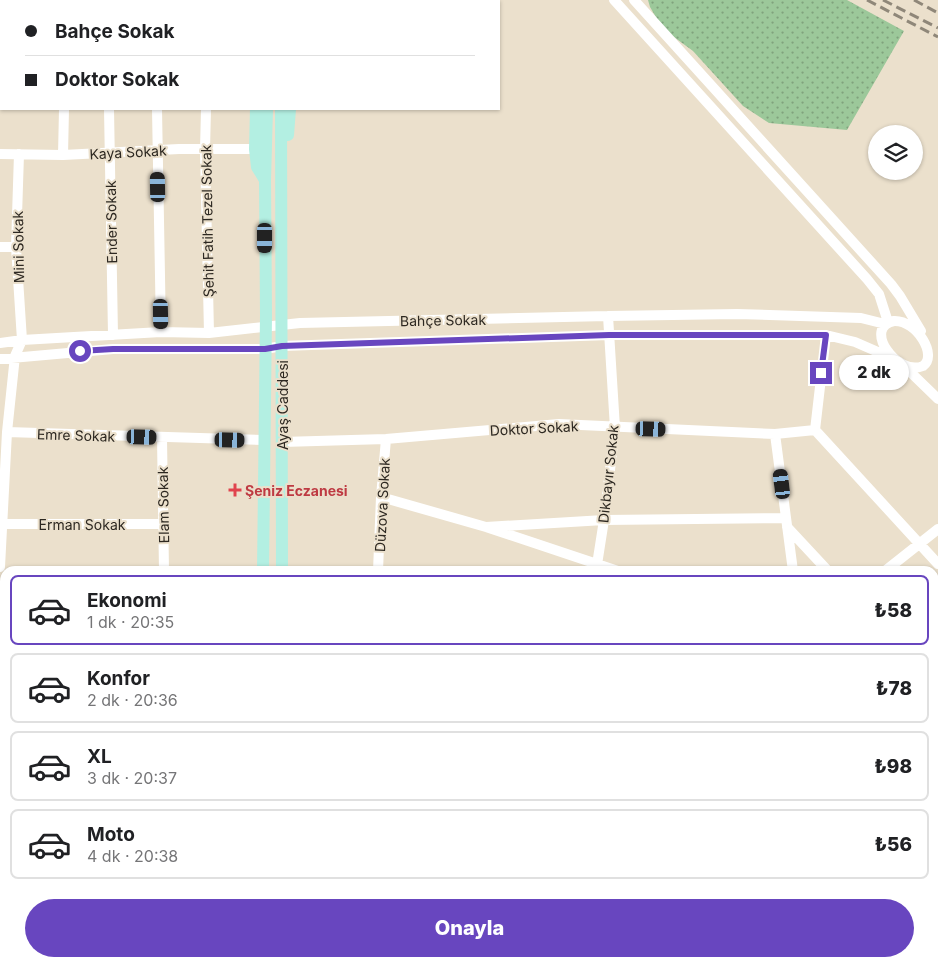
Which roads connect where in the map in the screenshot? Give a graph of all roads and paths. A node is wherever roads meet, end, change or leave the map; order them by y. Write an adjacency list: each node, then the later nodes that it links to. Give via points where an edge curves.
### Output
1 (634, 0): 4 (street)
2 (643, 0): 4 (street)
3 (613, 1): 25 (street, via 867,279 879,294)
4 (644, 11): 28 (street, via 891,284)
5 (64, 110): 19 (street)
6 (109, 110): 18 (street, Ender Sokak)
7 (157, 110): 14 (street)
8 (206, 110): 15 (street, Şehit Fatih Tezel Sokak)
9 (256, 110): 13 (main road)
10 (267, 110): 21 (main road, Ayaş Caddesi)
11 (281, 110): 20 (main road)
12 (290, 110): 20 (main road, via 286,161)
13 (255, 149): 15 (street, Kaya Sokak); 21 (main road, via 257,167)
14 (157, 150): 15 (street, Kaya Sokak); 18 (street, Kaya Sokak); 29 (street)
15 (205, 150): 30 (street, Şehit Fatih Tezel Sokak)
16 (0, 154): 17 (street, Kaya Sokak)
17 (18, 154): 19 (street, Kaya Sokak); 23 (street, Mini Sokak)
18 (109, 154): 19 (street, Kaya Sokak); 31 (street, Ender Sokak)
19 (63, 155)
20 (280, 179): 27 (main road, Ayaş Caddesi)
21 (265, 180): 26 (main road, Ayaş Caddesi)
22 (0, 247): 23 (street)
23 (16, 247): 34 (street, Mini Sokak)
24 (608, 316): 25 (street, Bahçe Sokak, via 746,314 861,318); 27 (street, Bahçe Sokak); 32 (street, Dikbayır Sokak)
25 (887, 323): 28 (street, via 903,322); 41 (street, via 882,329 882,342 887,352)
26 (265, 326): 27 (street, Bahçe Sokak); 30 (street, Bahçe Sokak); 38 (main road, Ayaş Caddesi)
27 (282, 326): 36 (main road, Ayaş Caddesi)
28 (921, 331): 37 (street)
29 (161, 332): 30 (street, Bahçe Sokak); 31 (street, Bahçe Sokak)
30 (209, 333)
31 (113, 335): 34 (street, Bahçe Sokak)
32 (609, 335): 33 (street, Bahçe Sokak); 36 (street, Bahçe Sokak); 43 (street, Dikbayır Sokak)
33 (826, 335): 41 (street, Bahçe Sokak, via 855,342); 44 (street)
34 (22, 340): 35 (street, Bahçe Sokak); 39 (street)
35 (0, 343)
36 (282, 346): 38 (street, Bahçe Sokak); 50 (main road, Ayaş Caddesi)
37 (935, 348): 41 (street, via 925,366 909,367)
38 (265, 349): 39 (street, Bahçe Sokak, via 113,349); 49 (main road, Ayaş Caddesi)
39 (15, 356): 40 (street, Bahçe Sokak); 45 (street)
40 (0, 359)
41 (898, 361): 42 (street)
42 (938, 399)
43 (615, 428): 46 (street, Doktor Sokak); 48 (street, Doktor Sokak, via 559,424); 52 (street, Dikbayır Sokak)
44 (815, 430): 46 (street, Doktor Sokak); 58 (street)
45 (8, 432): 47 (street, Emre Sokak); 54 (street)
46 (775, 434): 53 (street)
47 (162, 438): 49 (street, Emre Sokak); 55 (street, Elam Sokak)
48 (386, 439): 50 (street, Doktor Sokak); 51 (street, Düzova Sokak)
49 (264, 440): 62 (main road, Ayaş Caddesi)
50 (282, 442): 63 (main road, Ayaş Caddesi)
51 (381, 497): 56 (street); 64 (street, Düzova Sokak)
52 (604, 520): 53 (street); 56 (street); 66 (street, Dikbayır Sokak)
53 (786, 522): 67 (street); 68 (street)
54 (1, 524): 55 (street, Erman Sokak); 60 (street)
55 (163, 524): 61 (street, Elam Sokak)
56 (486, 527): 65 (street)
57 (938, 529): 58 (street)
58 (919, 544): 59 (street); 69 (street)
59 (938, 564)
60 (0, 566)
61 (164, 566)
62 (263, 566)
63 (282, 566)
64 (378, 566)
65 (592, 566)
66 (597, 566)
67 (792, 566)
68 (824, 566)
69 (891, 566)

